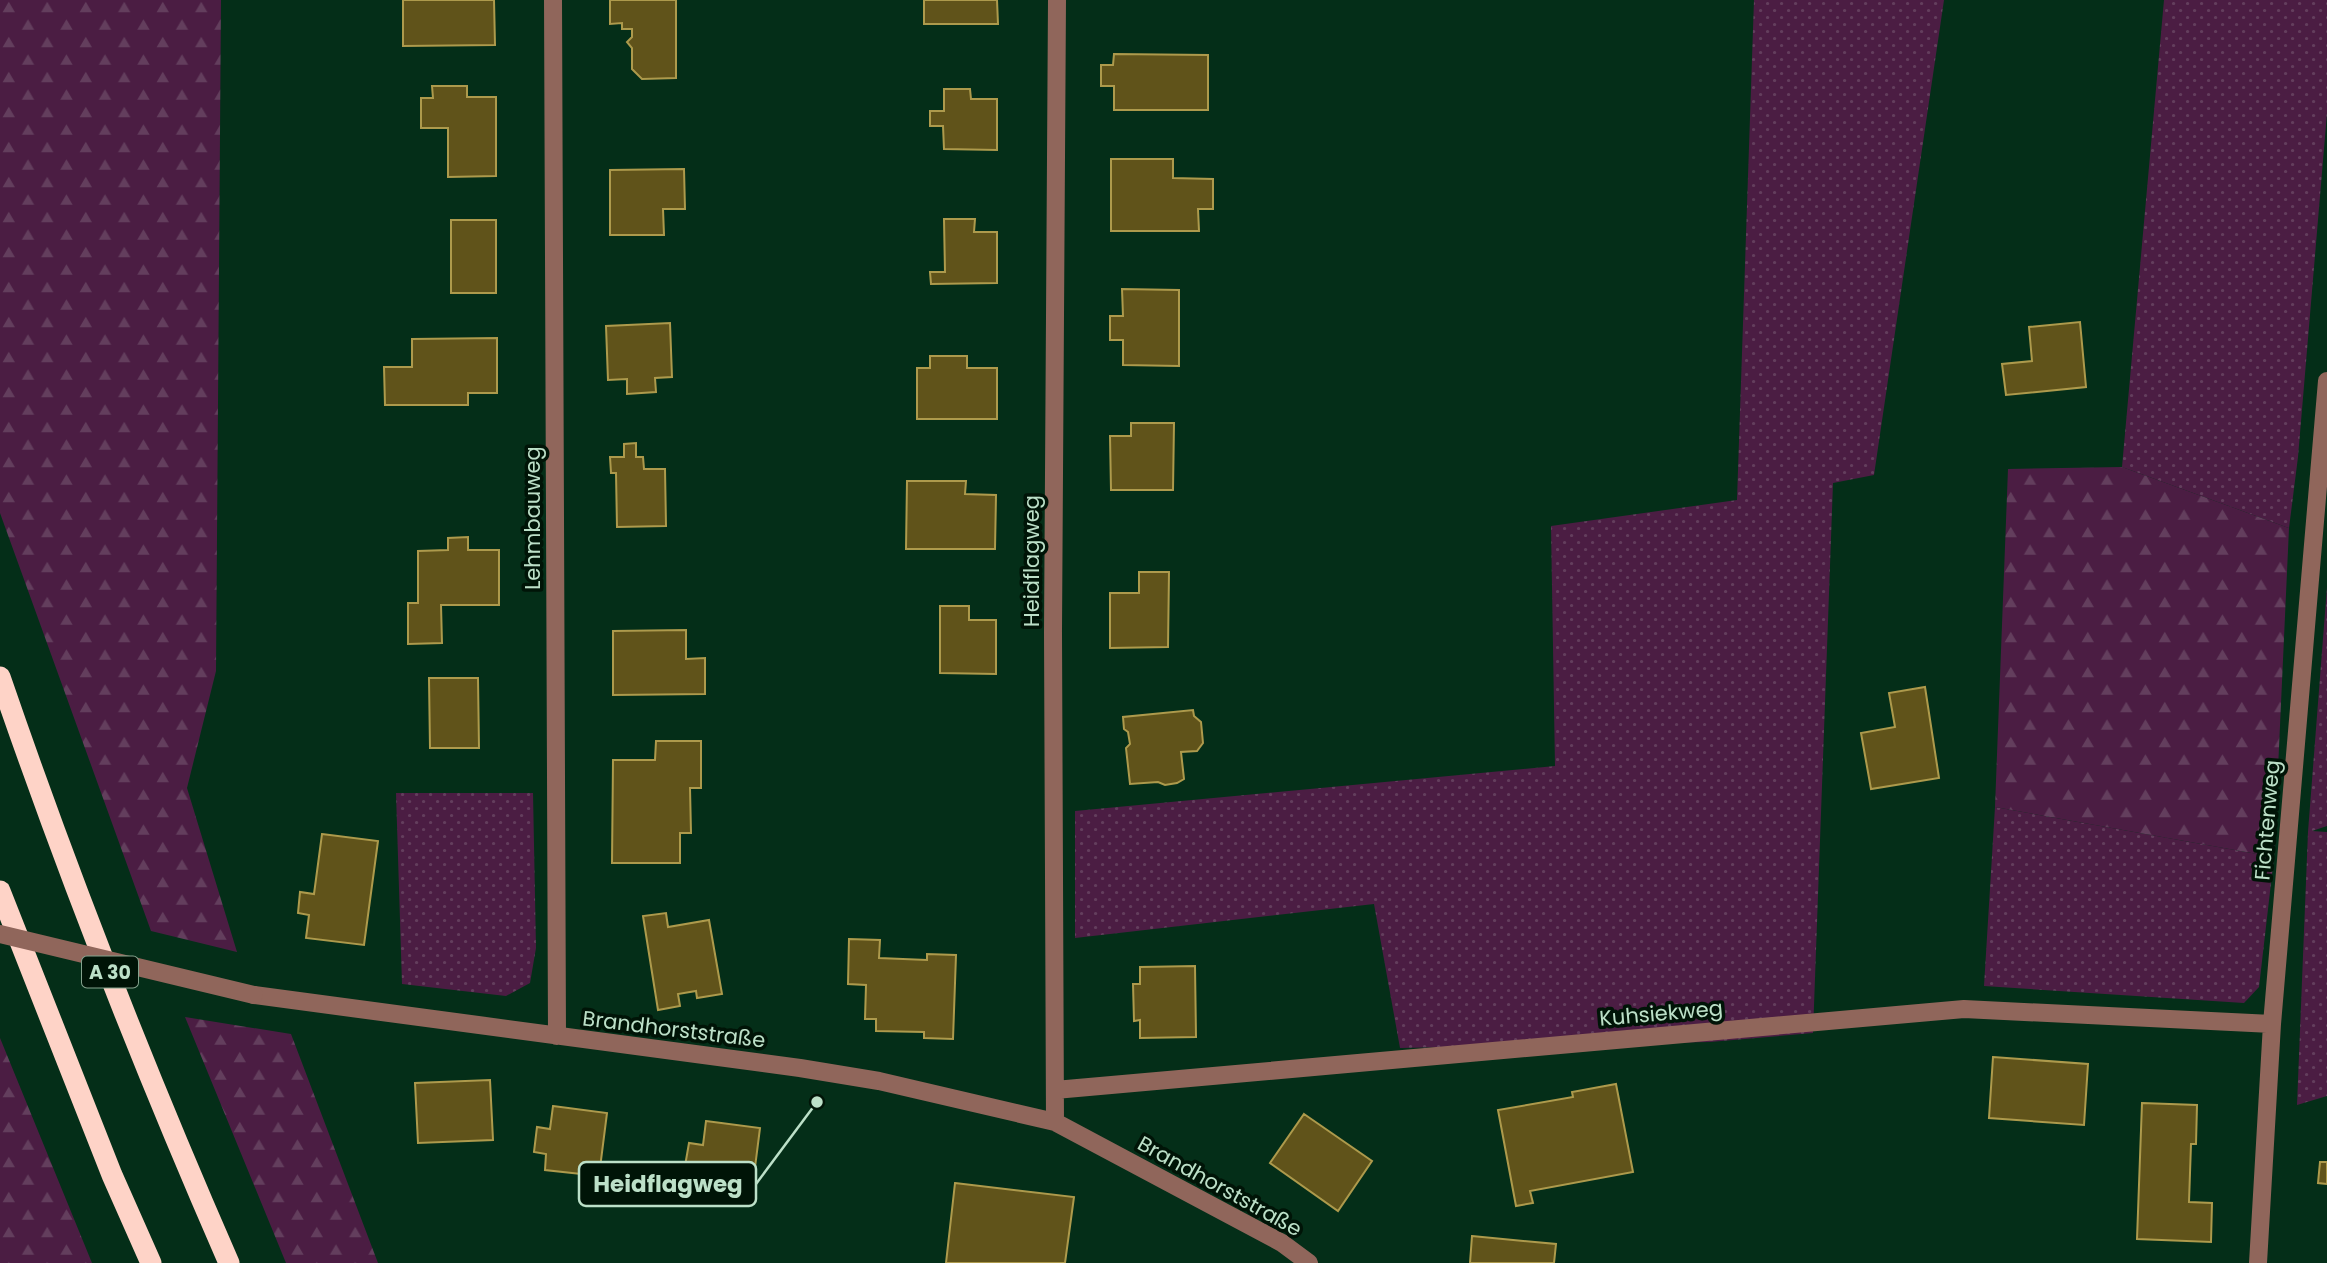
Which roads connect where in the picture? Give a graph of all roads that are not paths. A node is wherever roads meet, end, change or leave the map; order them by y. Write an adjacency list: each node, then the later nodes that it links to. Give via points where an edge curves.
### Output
1 (552, 0): 8 (street, Lehmbauweg)
2 (1057, 0): 9 (street, Heidflagweg)
3 (2327, 381): 7 (street, Fichtenweg)
4 (0, 677): 12 (highway, A 30, via 38,788)
5 (0, 891): 11 (highway, via 111,1175)
6 (0, 934): 8 (street, Brandhorststraße, bridge, via 254,995)
7 (2272, 1024): 9 (street, Kuhsiekweg, via 1964,1009); 14 (street, Fichtenweg)
8 (557, 1036): 10 (street, Brandhorststraße, via 879,1081)
9 (1055, 1090): 10 (street, Heidflagweg)
10 (1055, 1122): 13 (street, Brandhorststraße, via 1282,1243)
11 (151, 1263)
12 (229, 1263)
13 (1309, 1263)
14 (2258, 1263)

